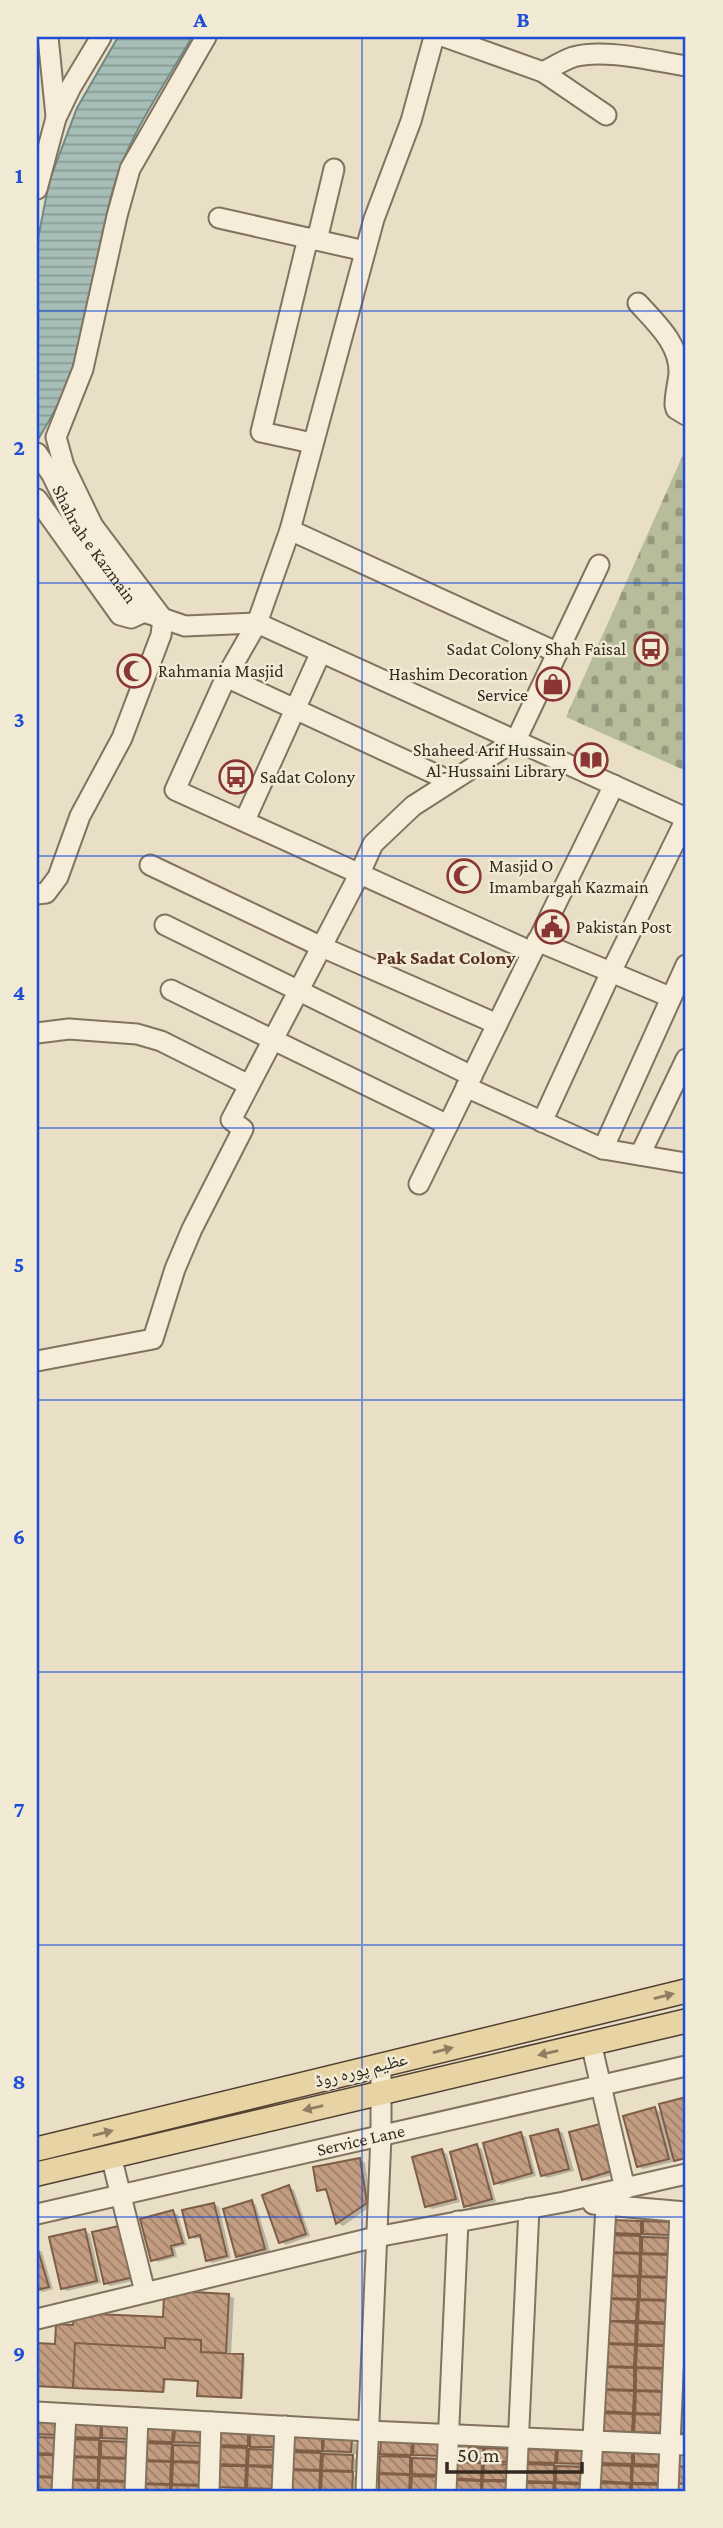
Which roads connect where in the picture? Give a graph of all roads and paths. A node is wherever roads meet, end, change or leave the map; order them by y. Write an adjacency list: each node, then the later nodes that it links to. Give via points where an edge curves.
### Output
1 (48, 37): 9 (street)
2 (100, 37): 9 (street)
3 (205, 37): 23 (street, via 130,169 83,369 56,438 93,526)
4 (434, 37): 14 (street, via 411,121)
5 (445, 37): 7 (street)
6 (686, 66): 7 (street, via 603,54 570,58)
7 (543, 72): 8 (street)
8 (606, 115)
9 (56, 118): 11 (street)
10 (334, 169): 13 (street)
11 (37, 189)
12 (219, 218): 13 (street)
13 (312, 239): 14 (street); 17 (street, via 261,432)
14 (365, 251): 17 (street)
15 (638, 303): 16 (street, via 677,354 675,405)
16 (686, 415)
17 (312, 443): 20 (street)
18 (37, 453): 22 (street, Shahrah e Kazmain, via 77,526)
19 (37, 499): 22 (street, via 120,615 131,618)
20 (290, 530): 24 (street); 26 (street)
21 (599, 565): 26 (street)
22 (144, 612): 23 (street, Shahrah e Kazmain)
23 (163, 619): 24 (street, Shahrah e Kazmain, via 185,626); 36 (street, via 122,738 80,816 58,877 46,893)
24 (257, 623): 25 (street, Shahrah e Kazmain); 27 (street)
25 (321, 652): 28 (street); 29 (street, Shahrah e Kazmain)
26 (556, 652): 29 (street)
27 (226, 677): 28 (street); 33 (street, via 175,790)
28 (296, 709): 30 (street); 33 (street)
29 (516, 740): 30 (street); 31 (street, Shahrah e Kazmain)
30 (450, 781): 35 (street, via 413,806 373,844)
31 (614, 785): 32 (street, Shahrah e Kazmain); 38 (street)
32 (686, 819): 41 (street)
33 (245, 820): 35 (street)
34 (150, 865): 39 (street)
35 (359, 875): 38 (street); 39 (street)
36 (37, 894)
37 (165, 925): 43 (street)
38 (535, 946): 41 (street); 45 (street)
39 (321, 947): 43 (street); 45 (street)
40 (686, 965): 44 (street)
41 (611, 972): 44 (street); 51 (street)
42 (171, 990): 47 (street)
43 (298, 992): 47 (street); 49 (street)
44 (670, 997): 53 (street)
45 (497, 1024): 49 (street)
46 (37, 1033): 50 (street, via 69,1029 137,1034 161,1041)
47 (272, 1041): 50 (street); 52 (street)
48 (686, 1059): 54 (street)
49 (469, 1082): 51 (street); 52 (street)
50 (249, 1085): 57 (street, via 231,1119 243,1129 192,1229 153,1339)
51 (542, 1122): 53 (street)
52 (448, 1125): 56 (street)
53 (603, 1149): 54 (street)
54 (640, 1155): 55 (street)
55 (686, 1163)
56 (419, 1184)
57 (37, 1361)
58 (686, 1991): 61 (main road, عظیم پورہ روڈ, one-way to 58)
59 (686, 2021): 60 (main road, عظیم پورہ روڈ)
60 (591, 2043): 63 (street); 64 (main road, عظیم پورہ روڈ, one-way to 64)
61 (381, 2065): 64 (street); 66 (main road, عظیم پورہ روڈ, one-way to 61)
62 (686, 2066): 63 (street, Service Lane)
63 (601, 2086): 65 (street, Service Lane); 70 (street)
64 (380, 2092): 65 (street); 67 (main road, عظیم پورہ روڈ, one-way to 67)
65 (381, 2136): 71 (street, Service Lane); 78 (street)
66 (37, 2149)
67 (111, 2157): 68 (main road, عظیم پورہ روڈ); 71 (street)
68 (37, 2174)
69 (686, 2174): 70 (street)
70 (625, 2189): 72 (street)
71 (120, 2195): 76 (street, Service Lane); 79 (street)
72 (564, 2202): 73 (street); 74 (street)
73 (606, 2206): 75 (street); 89 (street)
74 (530, 2208): 77 (street); 88 (street)
75 (683, 2212): 90 (street)
76 (37, 2214)
77 (458, 2221): 78 (street); 87 (street)
78 (376, 2237): 79 (street); 86 (street)
79 (145, 2292): 80 (street)
80 (37, 2319)
81 (37, 2412): 82 (street)
82 (66, 2414): 83 (street); 91 (street)
83 (138, 2418): 84 (street); 92 (street)
84 (211, 2422): 85 (street); 93 (street)
85 (285, 2426): 86 (street); 94 (street)
86 (368, 2431): 87 (street); 95 (street)
87 (448, 2435): 88 (street); 96 (street)
88 (519, 2438): 89 (street); 97 (street)
89 (592, 2441): 90 (street); 98 (street)
90 (678, 2445): 99 (street)
91 (62, 2491)
92 (135, 2491)
93 (209, 2491)
94 (282, 2491)
95 (366, 2491)
96 (446, 2491)
97 (516, 2491)
98 (590, 2491)
99 (668, 2491)

